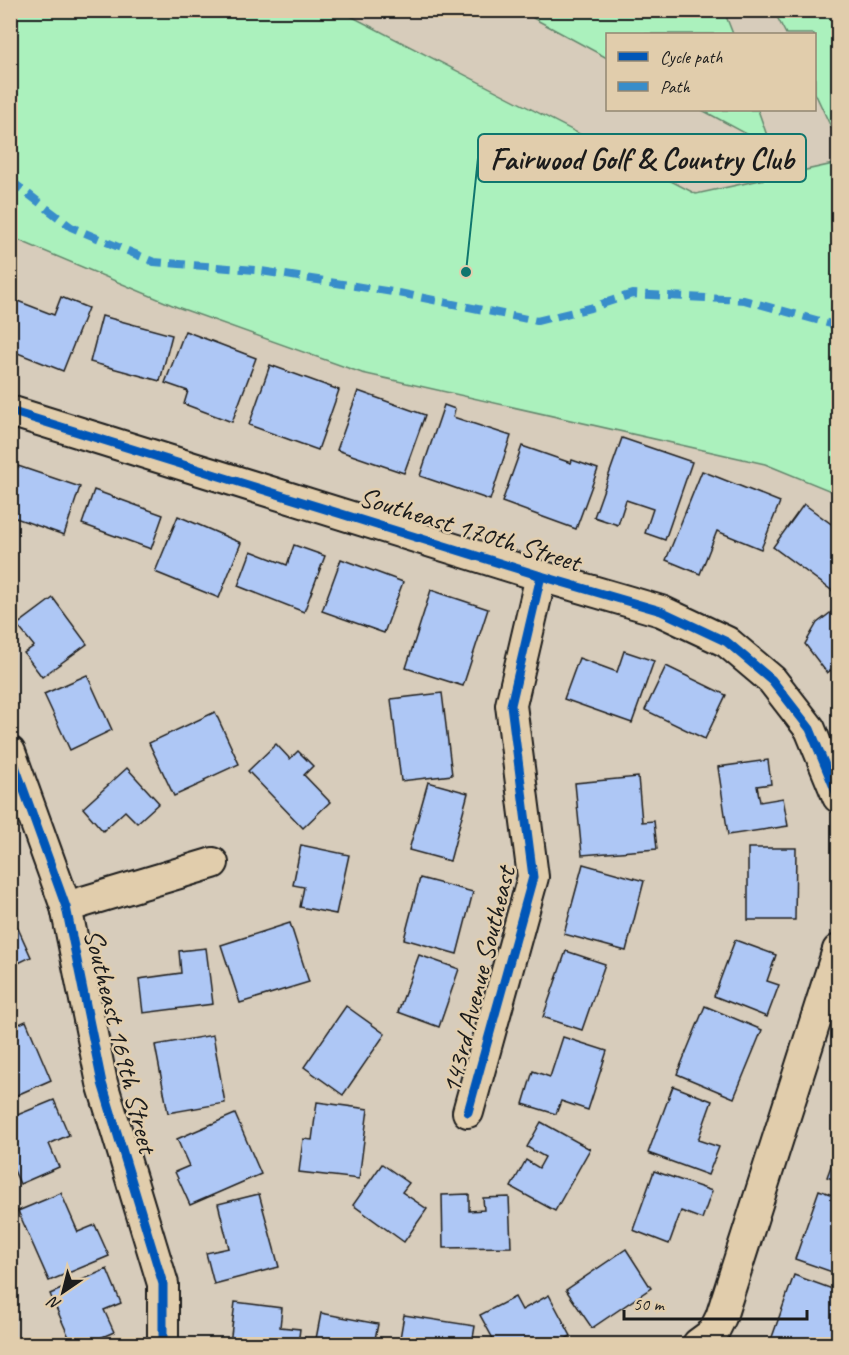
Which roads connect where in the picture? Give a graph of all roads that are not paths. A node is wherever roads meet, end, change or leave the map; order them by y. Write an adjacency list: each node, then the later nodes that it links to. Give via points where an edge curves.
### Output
1 (10, 411): 2 (street, Southeast 170th Street)
2 (541, 576): 4 (street, Southeast 170th Street, via 661,610 727,642 772,680 810,729); 8 (street, 143rd Avenue Southeast, via 511,705 533,877)
3 (10, 752): 6 (street, Southeast 169th Street)
4 (838, 797)
5 (213, 863): 6 (street)
6 (66, 907): 9 (street, Southeast 169th Street, via 102,1083 163,1284)
7 (838, 950): 10 (street, via 721,1317 713,1333)
8 (468, 1112)
9 (163, 1344)
10 (698, 1344)

